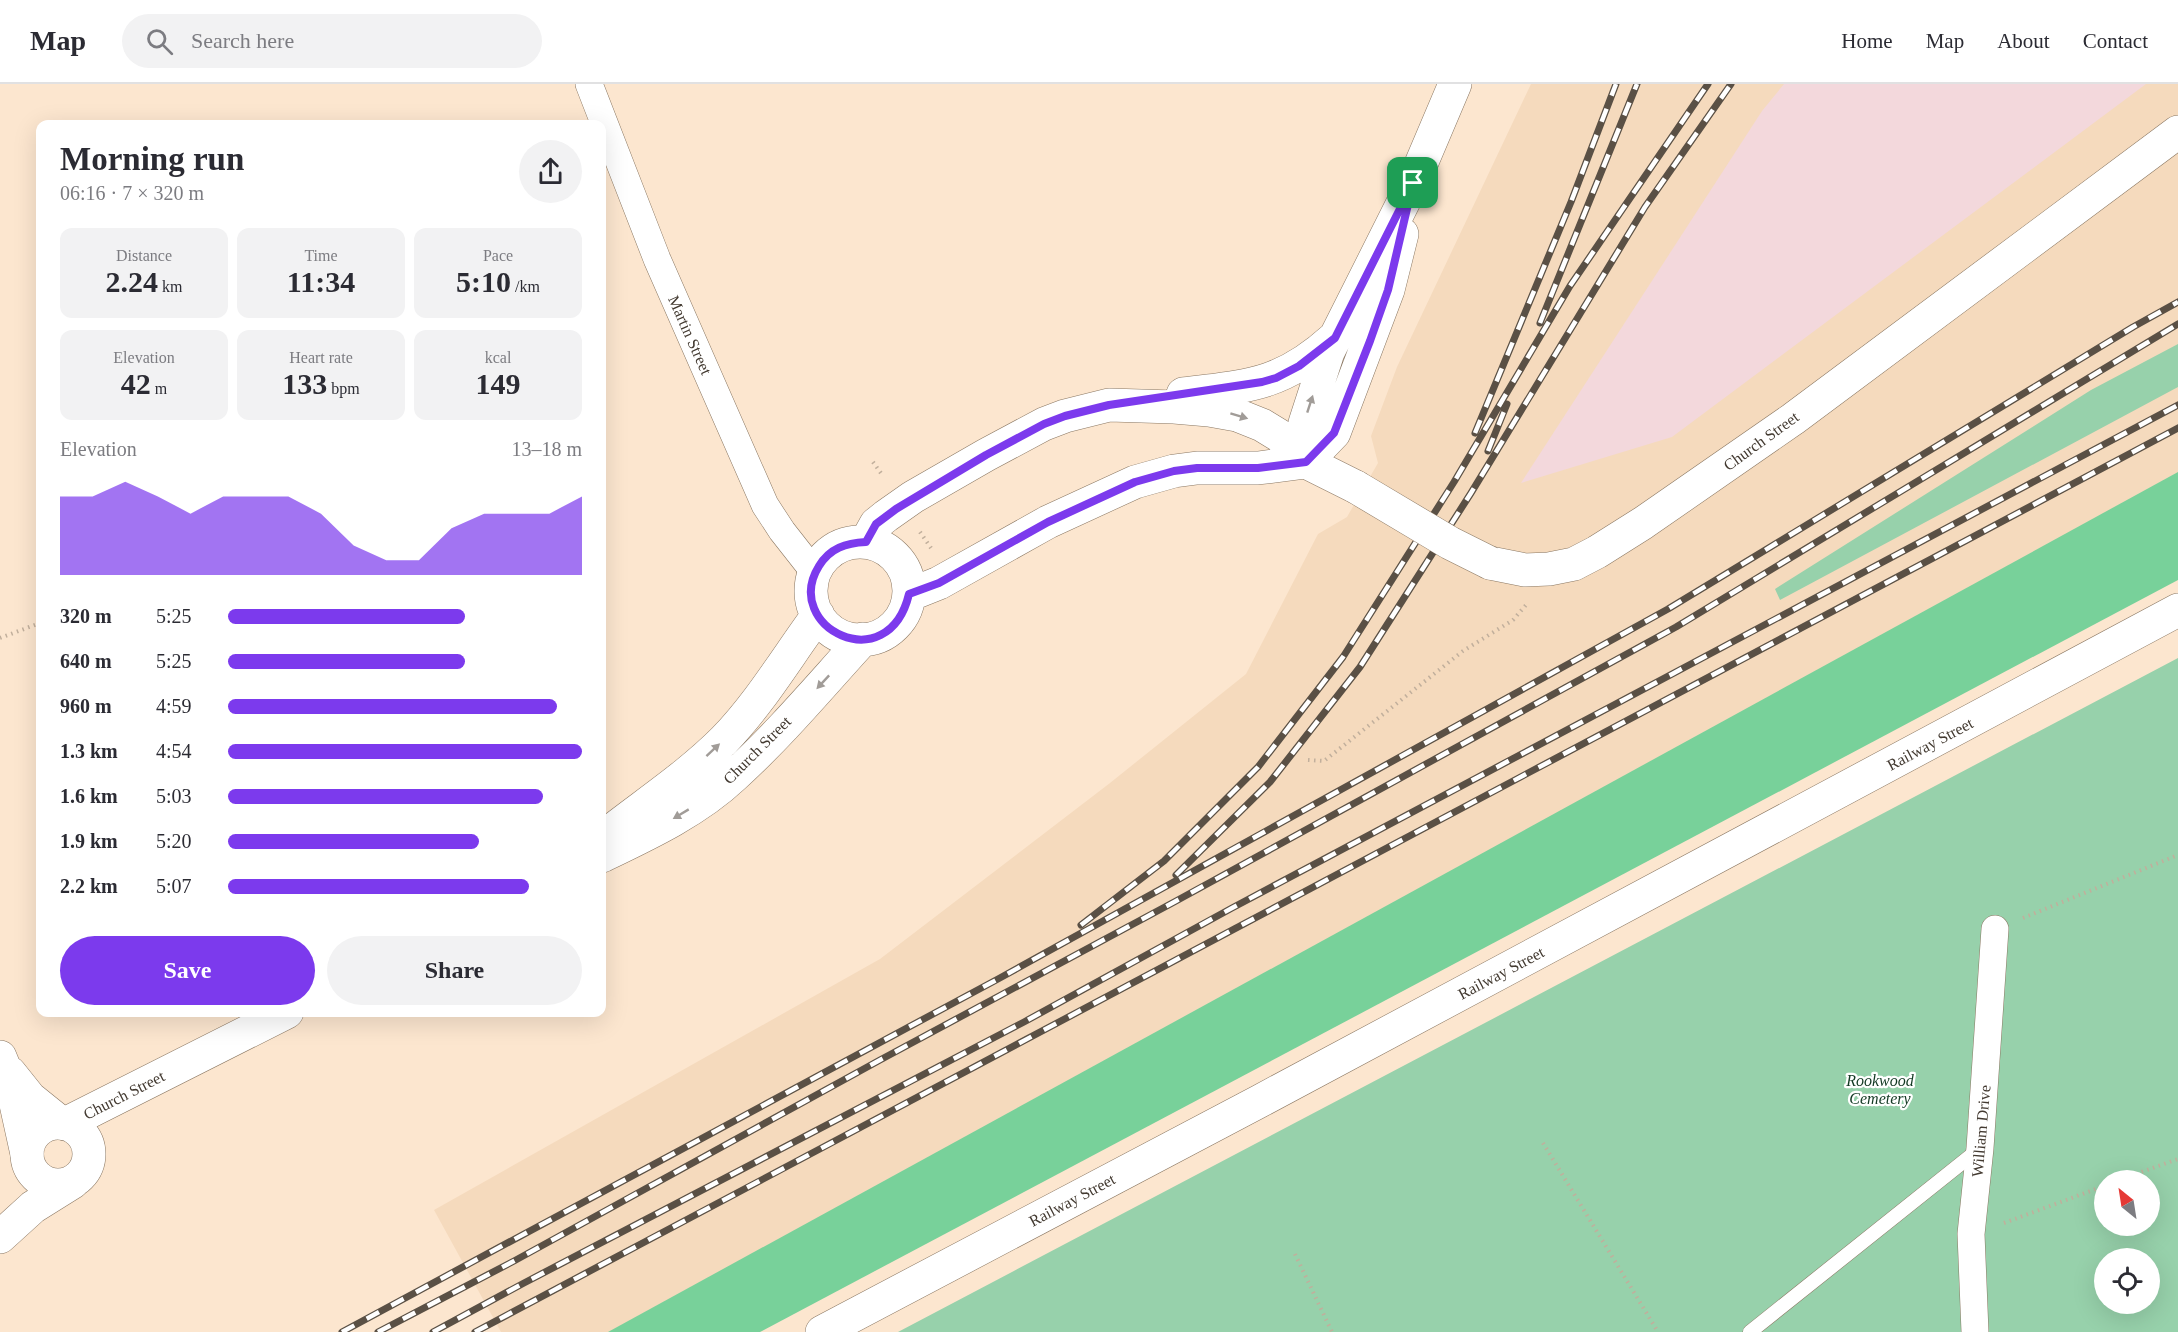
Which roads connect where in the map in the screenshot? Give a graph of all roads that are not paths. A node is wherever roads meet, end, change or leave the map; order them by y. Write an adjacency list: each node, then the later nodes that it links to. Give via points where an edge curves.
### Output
1 (590, 84): 3 (street, Martin Street)
2 (1455, 84): 6 (main road)
3 (604, 120)
4 (606, 126): 11 (street, Martin Street, via 657,259 765,505)
5 (2178, 132): 9 (main road, Church Street, bridge, via 1736,459 1643,524 1574,564 1526,570 1490,563)
6 (1413, 183): 7 (main road); 9 (main road, via 1390,279 1370,341 1334,433)
7 (1335, 338): 8 (main road, via 1276,378); 9 (main road, one-way to 7, via 1307,416)
8 (1109, 405): 9 (main road, Church Street, one-way to 9, via 1155,405 1237,415 1280,436); 10 (main road, Church Street, via 1044,424 986,455 896,509 876,524)
9 (1306, 462): 12 (main road, via 1258,468 1197,468 1135,482 1048,522 939,583)
10 (866, 542): 11 (main road, via 835,549); 12 (main road, via 898,559)
11 (815, 573): 14 (main road, via 812,602)
12 (909, 594): 15 (main road, via 898,622 886,632)
13 (2178, 610): 27 (main road, Railway Street)
14 (818, 615): 15 (main road, via 841,636); 16 (main road, Church Street, one-way to 14, via 723,741)
15 (863, 639): 17 (main road, Church Street, one-way to 17, via 734,777 686,812)
16 (606, 835)
17 (606, 854)
18 (1995, 929): 23 (street, William Drive)
19 (277, 1017): 21 (main road, Church Street)
20 (0, 1056): 22 (main road, via 30,1098); 24 (main road, via 12,1086)
21 (182, 1066): 22 (main road, Church Street); 25 (main road, Church Street, via 125,1111)
22 (63, 1123): 24 (main road, via 51,1124 34,1134 28,1143); 25 (main road, via 75,1127 87,1141)
23 (1980, 1148): 28 (lane); 29 (street, William Drive, via 1971,1234)
24 (28, 1161): 25 (main road, via 35,1175 49,1184 57,1185); 26 (main road, Church Street)
25 (81, 1171): 26 (main road, Church Street)
26 (0, 1234)
27 (822, 1332)
28 (1750, 1332)
29 (1975, 1332)

